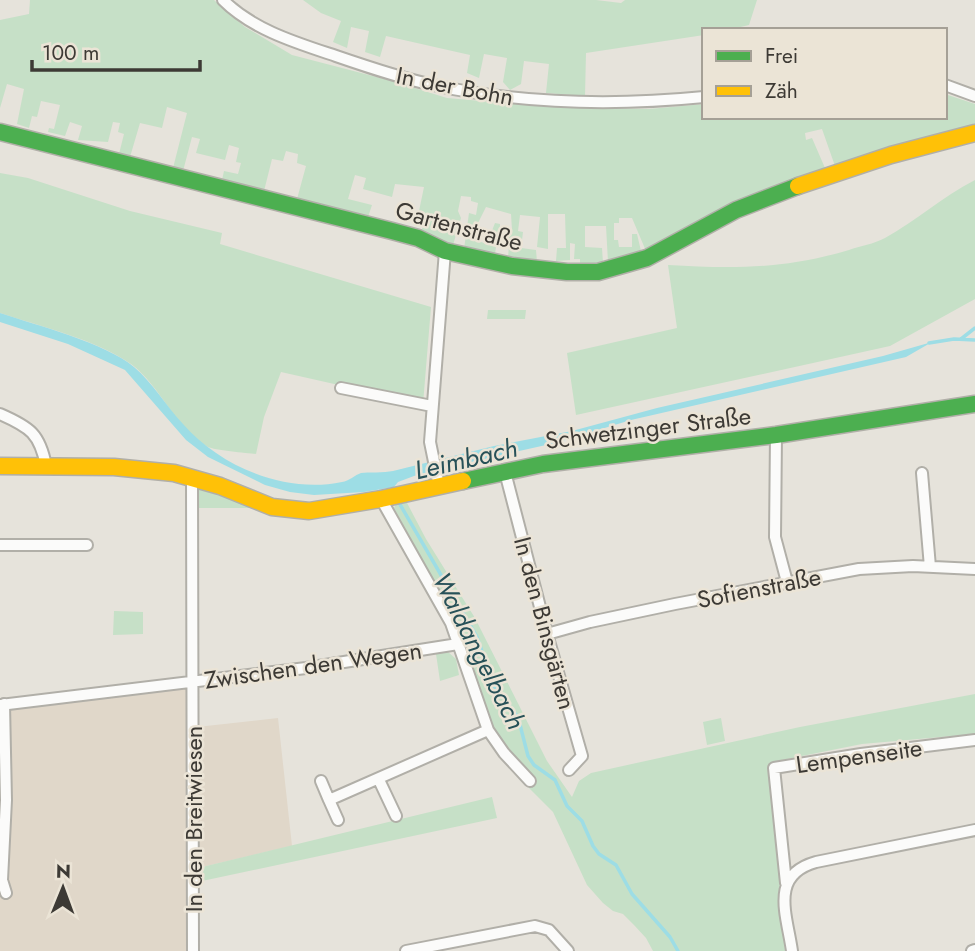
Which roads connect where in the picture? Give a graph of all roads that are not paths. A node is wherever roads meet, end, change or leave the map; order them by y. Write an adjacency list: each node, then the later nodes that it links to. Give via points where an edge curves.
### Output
1 (223, 0): 4 (street, In der Bohn, via 284,39 433,85 522,99 620,103)
2 (947, 86): 3 (street)
3 (975, 96)
4 (702, 97)
5 (0, 132): 7 (street, Gartenstraße, via 392,231)
6 (975, 133): 7 (street, Gartenstraße, via 778,192 647,258 598,272 512,267)
7 (444, 250): 10 (street)
8 (341, 388): 10 (street)
9 (975, 404): 12 (street, Schwetzinger Straße)
10 (432, 406): 18 (street, via 431,453)
11 (0, 414): 14 (street, via 31,431 42,445)
12 (776, 435): 15 (street, Schwetzinger Straße); 24 (street, via 775,537)
13 (0, 466): 14 (street, Schwetzinger Straße)
14 (46, 466): 17 (street, Schwetzinger Straße, via 154,470)
15 (505, 472): 18 (street, Schwetzinger Straße); 25 (street, In den Binsgärten)
16 (922, 473): 22 (street)
17 (192, 477): 19 (street, Schwetzinger Straße, via 287,510 322,510); 27 (street, In den Breitwiesen)
18 (437, 479): 19 (street, Schwetzinger Straße)
19 (390, 497): 26 (street, Zwischen den Wegen)
20 (0, 545): 21 (street)
21 (87, 545)
22 (930, 567): 23 (street, Sofienstraße); 24 (street, Sofienstraße, via 859,569)
23 (975, 569)
24 (787, 582): 25 (street, Sofienstraße)
25 (547, 634): 31 (street, In den Binsgärten, via 582,756)
26 (458, 644): 27 (street, Zwischen den Wegen); 29 (street)
27 (192, 682): 28 (street, Zwischen den Wegen); 41 (street, In den Breitwiesen)
28 (2, 705): 40 (street, Zwischen den Wegen, via 6,800 2,880)
29 (488, 730): 32 (street); 34 (street)
30 (975, 740): 39 (street, Lempenseite, via 774,768)
31 (569, 770)
32 (379, 780): 35 (street); 36 (street)
33 (321, 781): 35 (street)
34 (530, 781)
35 (329, 800): 37 (street)
36 (396, 816)
37 (338, 820)
38 (975, 830): 39 (street, via 802,866)
39 (786, 883): 44 (street, Lempenseite)
40 (6, 893)
41 (193, 951)
42 (406, 951): 43 (street, via 535,926 549,930)
43 (568, 951)
44 (792, 951)

